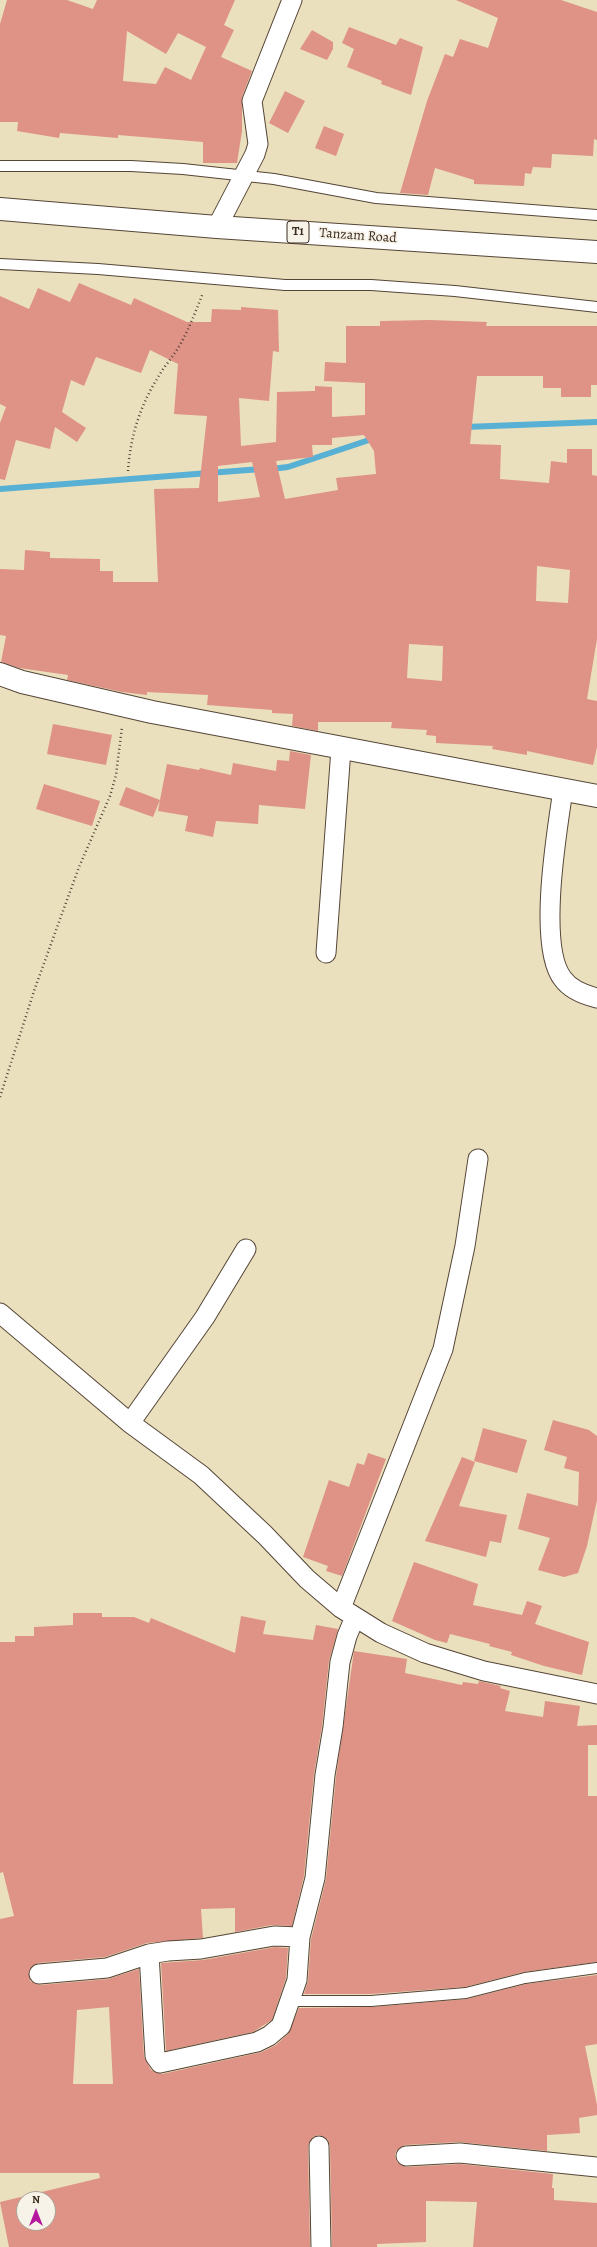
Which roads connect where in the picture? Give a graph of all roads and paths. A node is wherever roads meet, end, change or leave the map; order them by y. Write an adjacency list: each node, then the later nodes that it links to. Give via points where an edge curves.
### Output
1 (292, 0): 3 (street, via 252,101 258,144 251,164)
2 (0, 166): 3 (lane, via 131,166)
3 (242, 175): 5 (lane, via 376,198); 6 (street)
4 (0, 209): 6 (main road, Tanzam Road / T1)
5 (597, 215)
6 (218, 227): 7 (main road, Tanzam Road / T1)
7 (597, 252)
8 (0, 264): 9 (lane, via 98,269)
9 (208, 279): 10 (lane, via 285,285 371,285 455,290); 11 (path, via 180,345 156,380 135,426 129,450)
10 (597, 307)
11 (128, 471)
12 (0, 674): 13 (main road, via 22,682)
13 (124, 706): 14 (main road); 19 (path, via 120,748 110,796 79,867 35,988)
14 (341, 749): 15 (main road); 17 (street)
15 (563, 790): 16 (main road); 18 (street, via 556,835 551,907 555,965 563,980 578,991)
16 (597, 796)
17 (326, 954)
18 (597, 998)
19 (0, 1097)
20 (478, 1159): 24 (street, via 465,1246 443,1348)
21 (246, 1249): 23 (street, via 205,1317)
22 (0, 1313): 23 (street)
23 (130, 1423): 24 (street, via 200,1475 264,1535 307,1580)
24 (348, 1613): 25 (street, via 381,1633 425,1653 484,1671); 26 (street, via 347,1636 340,1662 326,1769 315,1878)
25 (597, 1694)
26 (300, 1937): 27 (street, via 274,1936 201,1949); 30 (street, via 297,1980)
27 (149, 1954): 29 (street, via 107,1968); 30 (street, via 155,2056 160,2063 257,2042 281,2026)
28 (597, 1968): 30 (lane, via 525,1978 466,1993 371,2001)
29 (39, 1974)
30 (290, 2001)
31 (319, 2146): 34 (street)
32 (406, 2156): 33 (street, via 460,2153 496,2155)
33 (597, 2167)
34 (321, 2247)

